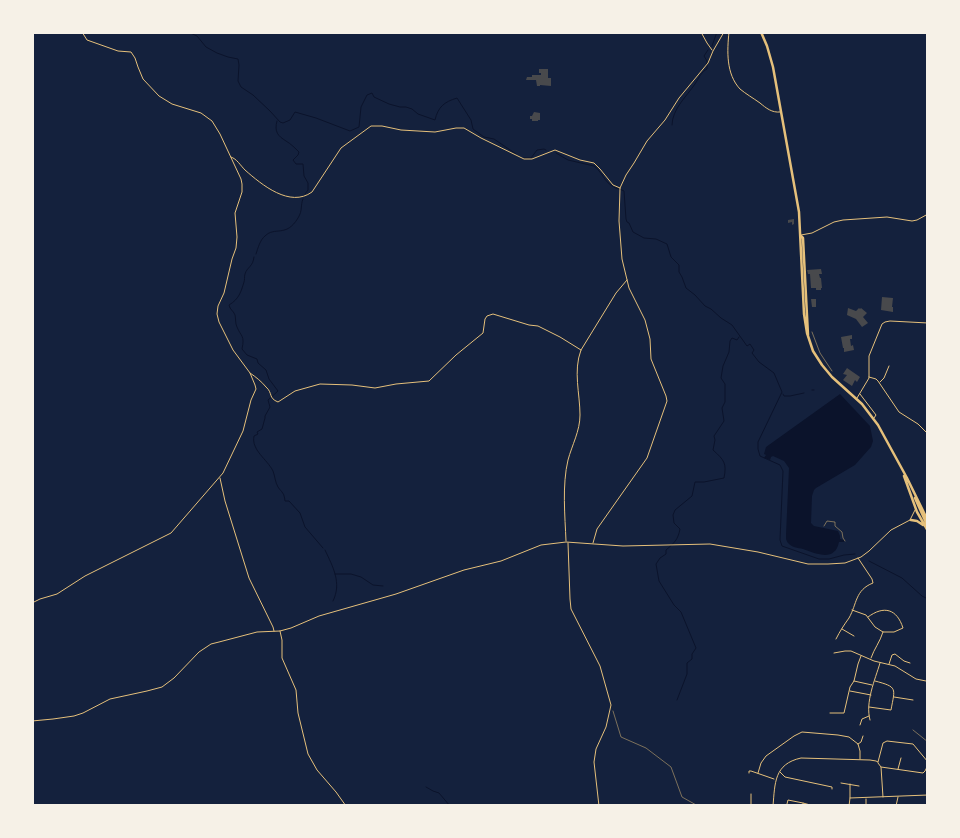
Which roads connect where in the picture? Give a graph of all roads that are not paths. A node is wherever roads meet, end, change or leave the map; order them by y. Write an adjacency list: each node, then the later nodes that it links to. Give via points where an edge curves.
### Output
1 (82, 32): 8 (street, via 87,40 133,53 143,79 159,96 212,121)
2 (702, 32): 6 (street)
3 (724, 32): 6 (street)
4 (729, 32): 7 (street, via 728,59 736,84 772,112)
5 (761, 32): 7 (highway, via 771,59)
6 (713, 51): 9 (street, via 706,66 647,141)
7 (781, 112): 11 (highway)
8 (230, 157): 9 (street, via 269,188 294,198 312,192 342,148 371,126 435,132 464,128 524,160 554,150 594,163 610,182); 19 (street, via 241,179 242,192 235,213 236,248 217,314 233,350)
9 (620, 188): 13 (street, via 620,246)
10 (928, 214): 11 (street, via 912,221 887,217 844,220)
11 (801, 235): 12 (highway); 14 (highway)
12 (804, 262): 14 (highway); 16 (highway)
13 (627, 280): 17 (street); 37 (street, via 645,320 651,359 667,401 647,458 597,529)
14 (803, 291): 16 (highway)
15 (928, 323): 20 (street, via 885,322 869,356)
16 (808, 336): 23 (highway, via 822,365)
17 (580, 350): 19 (street, via 538,326 491,314 485,319 483,333 429,381 375,388 320,384 295,391 276,402 266,386); 36 (street, via 580,416 566,473)
18 (889, 366): 21 (street)
19 (250, 373): 27 (street, via 255,392 243,430)
20 (869, 377): 21 (street); 22 (street)
21 (879, 383): 25 (street, via 899,412)
22 (860, 394): 23 (street); 24 (street, via 876,415)
23 (856, 398): 24 (highway)
24 (874, 418): 26 (highway)
25 (928, 434)
26 (904, 474): 28 (highway); 29 (highway)
27 (220, 478): 39 (street, via 172,533 85,576 57,594); 44 (street, via 249,578)
28 (915, 506): 29 (highway); 30 (street)
29 (921, 515): 30 (street); 31 (highway); 33 (highway)
30 (910, 520): 33 (highway); 38 (street, via 891,530)
31 (928, 521)
32 (824, 526): 35 (street, via 827,520 835,522)
33 (926, 527): 34 (highway)
34 (928, 531)
35 (845, 541)
36 (567, 542): 37 (street); 43 (street, via 548,543 501,561); 95 (street, via 571,609 600,666 611,705 594,756)
37 (593, 544): 38 (street, via 717,544 814,565 840,564)
38 (858, 558): 40 (street, via 873,584 859,594)
39 (32, 603)
40 (852, 610): 41 (street); 42 (street)
41 (868, 617): 45 (street); 45 (street, via 882,610 899,618 903,628)
42 (841, 629): 46 (street); 47 (street)
43 (280, 630): 44 (street); 94 (street, via 282,658 296,690 308,754)
44 (274, 631): 66 (street, via 211,644 162,687 110,698 74,716)
45 (883, 632): 50 (street)
46 (854, 636)
47 (836, 639)
48 (834, 654): 49 (street, via 852,651)
49 (861, 655): 50 (street); 54 (street)
50 (870, 659): 51 (street)
51 (880, 662): 53 (street); 55 (street)
52 (910, 663): 53 (street, via 893,654)
53 (889, 665): 56 (street)
54 (854, 681): 57 (street); 58 (street)
55 (875, 681): 57 (street); 60 (street, via 890,685 894,690)
56 (926, 681)
57 (874, 686): 59 (street)
58 (850, 691): 59 (street); 63 (street, via 844,713)
59 (871, 696): 62 (street)
60 (893, 697): 61 (street); 62 (street, via 891,710)
61 (913, 700)
62 (869, 707): 64 (street)
63 (830, 713)
64 (869, 716): 65 (street); 67 (street, via 862,719)
65 (870, 720)
66 (32, 721)
67 (860, 725)
68 (913, 730): 70 (street)
69 (863, 736): 71 (street)
70 (928, 742)
71 (858, 744): 73 (street); 80 (street, via 846,736 802,732 766,756)
72 (901, 758): 77 (street)
73 (860, 760): 74 (street); 78 (street, via 794,759)
74 (878, 762): 75 (street, via 883,743 887,741 913,744); 76 (street)
75 (928, 764): 77 (street, via 923,773)
76 (881, 767): 77 (street); 88 (street)
77 (898, 770)
78 (779, 772): 81 (street); 85 (street)
79 (749, 773): 80 (street)
80 (758, 773): 81 (street)
81 (775, 779): 97 (street)
82 (841, 783): 83 (street)
83 (850, 784): 84 (street); 90 (street)
84 (859, 786)
85 (832, 789)
86 (751, 794): 96 (street)
87 (928, 795): 89 (street)
88 (883, 797): 89 (street); 91 (street)
89 (898, 797): 101 (street)
90 (850, 798): 91 (street); 99 (street)
91 (866, 798): 100 (street)
92 (787, 804): 93 (street, via 788,800)
93 (803, 804): 98 (street)
94 (346, 806)
95 (599, 806)
96 (751, 806)
97 (773, 806)
98 (814, 806)
99 (848, 806)
100 (866, 806)
101 (896, 806)

